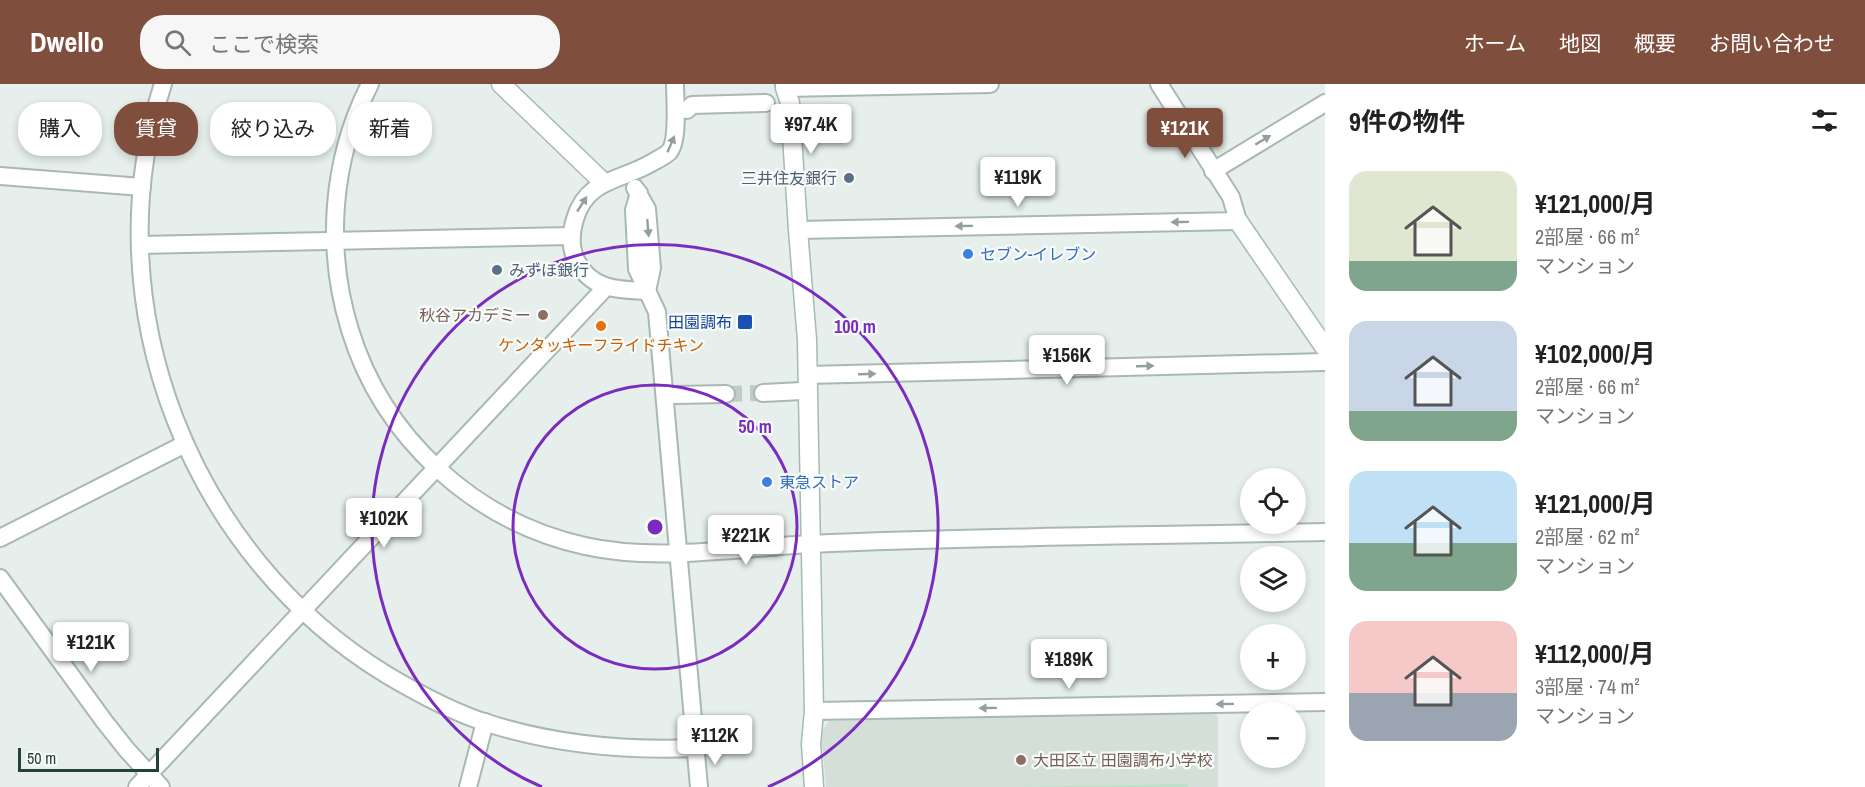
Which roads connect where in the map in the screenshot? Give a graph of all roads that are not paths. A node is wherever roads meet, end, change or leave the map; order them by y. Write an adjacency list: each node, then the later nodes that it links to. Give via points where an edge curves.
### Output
1 (163, 84): 15 (street)
2 (370, 84): 19 (street, via 354,121 340,171)
3 (501, 84): 14 (street)
4 (675, 84): 12 (street, one-way to 4, via 668,153 673,145)
5 (990, 84): 7 (street)
6 (1159, 84): 11 (street)
7 (785, 86): 17 (street, via 790,103)
8 (766, 103): 10 (street, via 692,105)
9 (1325, 104): 11 (street, one-way to 9)
10 (687, 110)
11 (1213, 171): 16 (street, via 1231,197)
12 (627, 175): 14 (street); 22 (street, one-way to 22, via 639,193 633,210 637,269)
13 (0, 176): 15 (street)
14 (603, 183): 18 (street, one-way to 14, via 581,202)
15 (142, 187): 20 (street)
16 (1238, 221): 17 (street, one-way to 17); 23 (street)
17 (798, 230): 25 (street, via 807,340)
18 (571, 236): 19 (street); 21 (street, via 578,264)
19 (334, 241): 20 (street); 30 (street, via 340,295 360,359 382,402)
20 (140, 245): 29 (street, via 151,343 165,394)
21 (606, 287): 22 (street); 30 (street)
22 (647, 291): 34 (street, via 657,312)
23 (1325, 348)
24 (1325, 362): 25 (street, one-way to 24)
25 (805, 383): 26 (street); 33 (street)
26 (763, 393)
27 (726, 394): 28 (street)
28 (675, 395)
29 (185, 444): 32 (street); 36 (street, via 225,518 257,561)
30 (436, 468): 34 (street, via 487,507 549,536 619,552); 36 (street)
31 (1325, 532): 33 (street)
32 (0, 538)
33 (810, 544): 34 (street); 38 (street)
34 (680, 552): 40 (street)
35 (0, 578): 41 (street)
36 (303, 610): 39 (street, via 369,664 430,699); 41 (street)
37 (1325, 702): 38 (street, one-way to 38)
38 (814, 711): 45 (street)
39 (485, 723): 40 (street, via 580,744 636,749); 43 (street)
40 (696, 748): 44 (street)
41 (143, 781): 42 (street)
42 (161, 787)
43 (468, 787)
44 (699, 787)
45 (814, 787)

